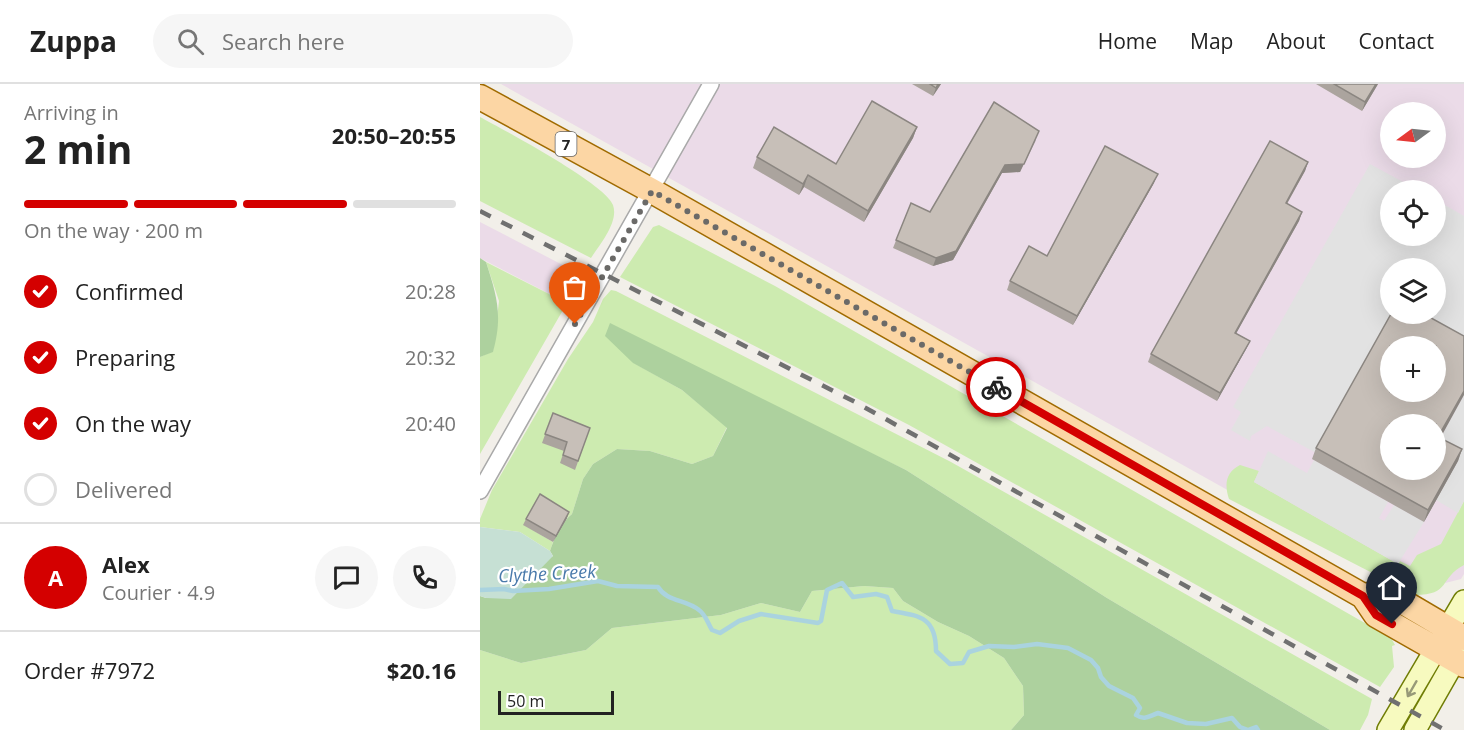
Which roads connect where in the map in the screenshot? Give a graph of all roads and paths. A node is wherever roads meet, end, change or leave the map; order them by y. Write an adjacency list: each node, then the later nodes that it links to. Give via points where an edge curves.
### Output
1 (711, 84): 3 (street)
2 (480, 98): 3 (main road, 7)
3 (652, 191): 4 (street); 6 (main road, 7, via 1363,596 1386,592)
4 (480, 491)
5 (1464, 600): 6 (main road)
6 (1455, 647): 7 (main road, one-way to 7); 8 (main road)
7 (1388, 730)
8 (1416, 730)

